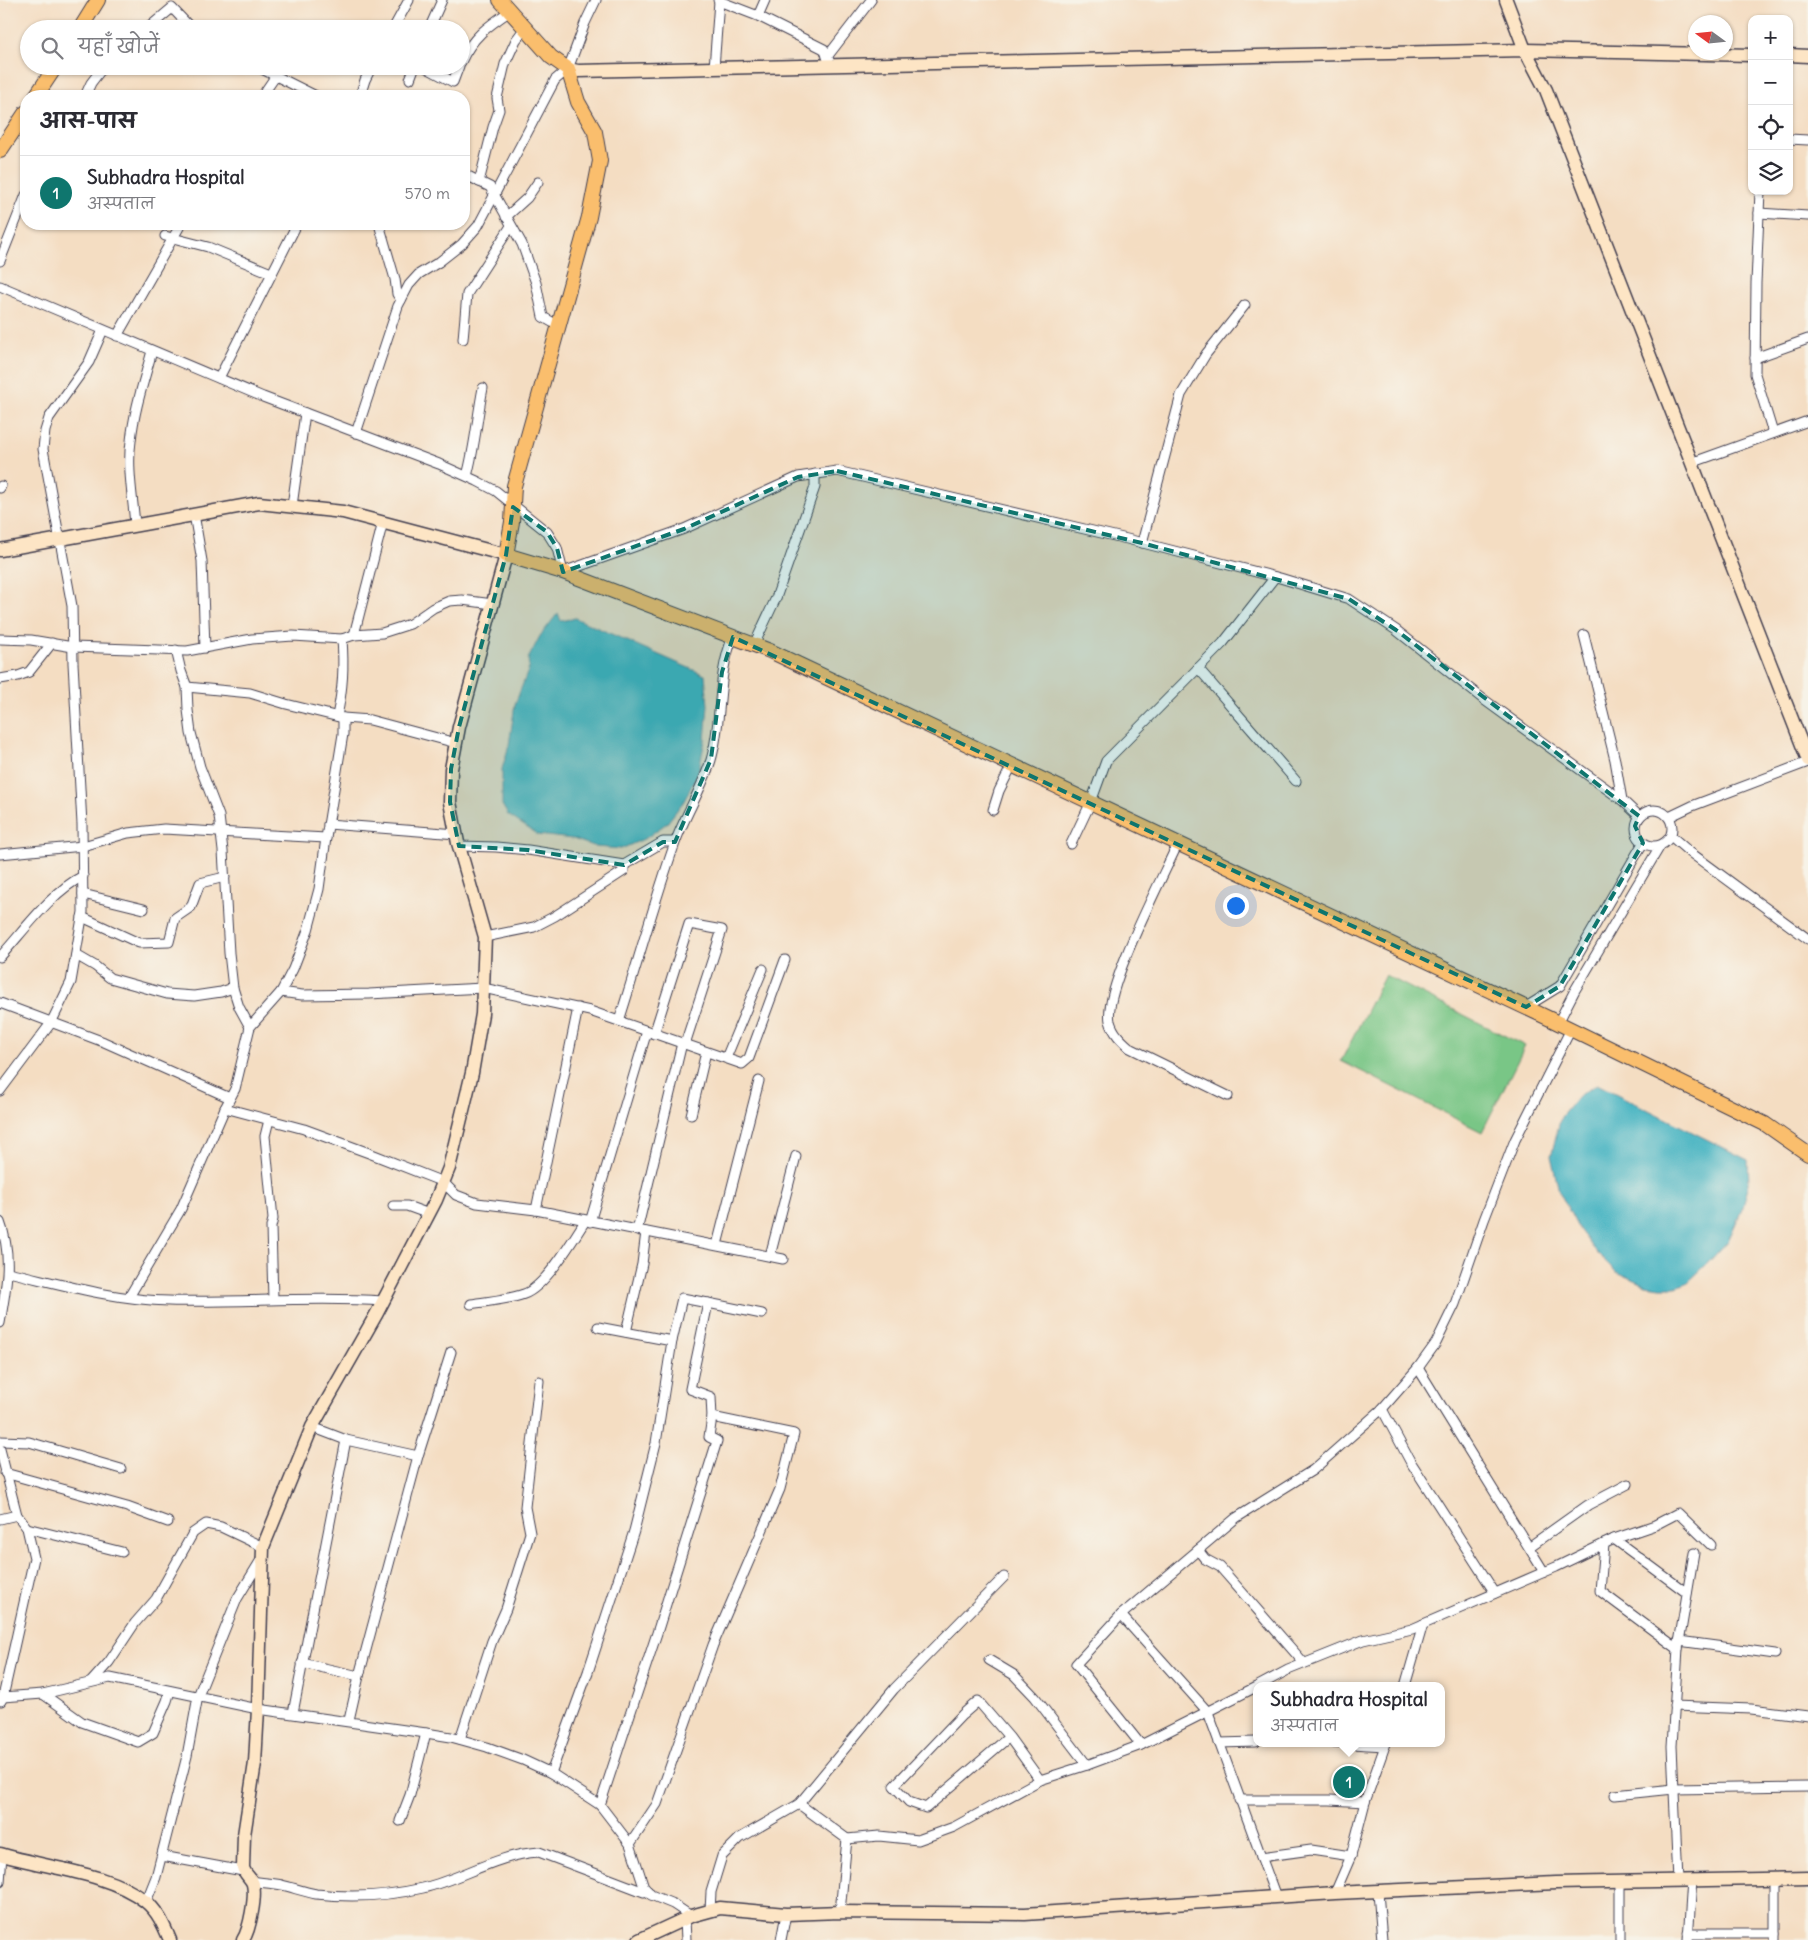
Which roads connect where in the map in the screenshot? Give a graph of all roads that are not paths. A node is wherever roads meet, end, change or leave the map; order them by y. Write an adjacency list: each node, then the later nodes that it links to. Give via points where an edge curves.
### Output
1 (98, 0): 13 (main road)
2 (408, 0): 16 (street)
3 (442, 0): 17 (street)
4 (500, 0): 11 (main road)
5 (596, 0): 26 (street)
6 (719, 0): 12 (street); 25 (street)
7 (765, 0): 12 (street)
8 (871, 0): 24 (street)
9 (1506, 0): 20 (main road)
10 (170, 4): 14 (street); 15 (street)
11 (510, 11): 18 (main road); 19 (street, via 486,28)
12 (758, 16): 24 (street, via 824,49)
13 (86, 20)
14 (155, 20)
15 (184, 20)
16 (398, 20)
17 (433, 20)
18 (525, 28): 26 (main road, via 551,57); 46 (street, via 505,64 497,98 499,110)
19 (470, 46)
20 (1525, 50): 21 (main road); 24 (main road); 77 (main road, via 1546,90)
21 (1748, 55)
22 (1793, 55): 23 (main road)
23 (1808, 56)
24 (829, 61): 25 (main road)
25 (714, 68): 26 (main road)
26 (568, 69): 49 (street, via 555,80); 64 (main road, via 578,102 595,132 600,161 589,217)
27 (50, 75): 36 (main road)
28 (97, 75): 37 (street)
29 (272, 75): 34 (street)
30 (368, 75): 40 (street)
31 (411, 75): 35 (street)
32 (439, 75): 33 (street, via 453,82)
33 (456, 75)
34 (275, 77): 38 (street); 39 (street)
35 (410, 79)
36 (40, 90)
37 (88, 90)
38 (266, 90)
39 (303, 90)
40 (362, 90)
41 (20, 121): 44 (main road)
42 (1793, 139): 43 (street)
43 (1808, 140)
44 (0, 151)
45 (470, 177): 46 (street)
46 (479, 182): 49 (street, via 490,187)
47 (538, 182): 53 (street, via 527,198)
48 (1760, 195): 51 (street)
49 (495, 197): 53 (street); 62 (street, via 478,226 462,244 418,274)
50 (20, 210): 59 (street)
51 (1759, 213): 52 (street); 70 (street)
52 (1808, 216)
53 (506, 217): 54 (street)
54 (511, 226): 64 (street, via 522,244 536,283 543,317); 67 (street, via 467,294)
55 (175, 230): 58 (street)
56 (294, 230): 60 (street)
57 (381, 230): 62 (street)
58 (169, 237): 60 (street, via 208,247); 66 (street)
59 (0, 261)
60 (271, 273): 71 (street)
61 (0, 286): 65 (street)
62 (401, 300): 75 (street)
63 (1245, 305): 86 (street, via 1206,354 1181,395)
64 (559, 326): 81 (main road, via 514,486)
65 (103, 330): 66 (street); 85 (street, via 89,362 56,407 45,431 43,449)
66 (117, 336): 69 (street)
67 (463, 338)
68 (1808, 339): 70 (street)
69 (152, 351): 71 (street); 84 (street, via 130,441)
70 (1755, 358): 76 (street, via 1755,374)
71 (219, 378): 73 (street)
72 (483, 388): 79 (street)
73 (305, 413): 75 (street); 80 (street)
74 (1808, 421): 76 (street)
75 (356, 433): 79 (street)
76 (1773, 433): 77 (street)
77 (1691, 463): 107 (main road)
78 (815, 474): 86 (street, via 837,471 876,479); 89 (street, via 798,477 684,529); 98 (street, via 815,487 776,598)
79 (467, 476): 81 (street, via 496,491)
80 (292, 506): 82 (main road, via 259,503); 83 (main road, via 343,512)
81 (513, 507): 88 (main road); 89 (street, via 547,532 557,548)
82 (194, 514): 84 (main road); 100 (street, via 202,561)
83 (383, 522): 88 (main road); 92 (street)
84 (136, 525): 85 (main road)
85 (61, 539): 87 (main road); 99 (street, via 72,606)
86 (1142, 543): 90 (street)
87 (0, 550)
88 (506, 555): 89 (main road); 91 (main road)
89 (563, 572): 94 (main road)
90 (1275, 577): 102 (street, via 1223,643); 110 (street, via 1349,599 1396,630 1483,699)
91 (492, 604): 92 (street, via 450,601 397,629); 106 (main road)
92 (354, 635): 96 (street)
93 (1584, 635): 110 (street)
94 (733, 637): 98 (main road); 120 (street, via 722,672 711,759)
95 (0, 639): 97 (street)
96 (342, 639): 100 (street, via 293,636 252,639); 105 (street)
97 (52, 643): 99 (street); 103 (street, via 29,672)
98 (754, 645): 108 (main road)
99 (72, 647): 101 (street); 124 (street)
100 (204, 648): 101 (street)
101 (176, 650): 104 (street)
102 (1198, 668): 109 (street); 111 (street, via 1106,761)
103 (0, 678)
104 (188, 687): 105 (street, via 250,693); 116 (street, via 191,733 219,816)
105 (340, 717): 106 (street, via 370,720); 115 (street, via 343,734)
106 (456, 743): 119 (main road, via 450,802)
107 (1808, 761): 114 (street)
108 (1012, 765): 111 (main road); 112 (street)
109 (1296, 781)
110 (1622, 800): 113 (street)
111 (1090, 802): 121 (main road); 122 (street)
112 (993, 810)
113 (1639, 816): 114 (street, via 1648,810 1660,810); 123 (street, via 1634,826 1637,838)
114 (1669, 817): 117 (street)
115 (328, 824): 118 (street); 119 (street)
116 (221, 832): 118 (street); 124 (street, via 155,830 128,833); 129 (street)
117 (1671, 836): 125 (street); 134 (street)
118 (326, 838): 141 (street, via 319,889 308,930)
119 (458, 840): 127 (street); 133 (main road)
120 (675, 842): 127 (street, via 663,842); 145 (street)
121 (1178, 843): 144 (main road); 156 (street, via 1124,961 1111,999 1110,1020 1118,1038 1130,1048)
122 (1071, 844)
123 (1643, 844): 125 (street); 144 (street, via 1560,986)
124 (83, 846): 126 (street); 128 (street)
125 (1660, 846): 147 (street)
126 (0, 854)
127 (624, 865): 133 (street, via 624,871 608,883 534,927)
128 (83, 876): 130 (street); 136 (street, via 70,882)
129 (225, 878): 132 (street, via 200,883 191,907 175,918 169,942 139,943); 139 (street)
130 (83, 894): 131 (street); 132 (street)
131 (144, 909)
132 (82, 917): 135 (street)
133 (485, 937): 140 (main road)
134 (1808, 938)
135 (76, 955): 139 (street, via 110,978 167,994 194,996); 146 (street, via 71,982)
136 (0, 958)
137 (785, 960): 153 (street, via 749,1058 742,1064)
138 (763, 969): 153 (street)
139 (233, 988): 148 (street)
140 (483, 988): 141 (street, via 369,994 302,995); 143 (street); 163 (main road, via 472,1073)
141 (281, 992): 148 (street)
142 (0, 1003): 146 (street)
143 (578, 1008): 145 (street); 165 (street)
144 (1526, 1008): 147 (main road)
145 (620, 1021): 150 (street)
146 (51, 1023): 155 (street); 157 (street, via 104,1042)
147 (1558, 1023): 149 (main road)
148 (250, 1027): 157 (street)
149 (1571, 1029): 161 (main road, via 1764,1124); 185 (street, via 1515,1140 1455,1304 1436,1343)
150 (651, 1032): 151 (street); 151 (street, via 689,924 722,930); 167 (street)
151 (684, 1044): 152 (street); 169 (street)
152 (706, 1052): 153 (street); 159 (street)
153 (726, 1058)
154 (759, 1081): 170 (street)
155 (0, 1091)
156 (1228, 1096)
157 (230, 1098): 158 (street)
158 (224, 1108): 160 (street); 174 (street, via 181,1209)
159 (691, 1115)
160 (269, 1120): 163 (street, via 304,1129); 175 (street, via 265,1136 273,1219)
161 (1808, 1154)
162 (796, 1156): 171 (street)
163 (443, 1182): 165 (street, via 456,1195 477,1203); 166 (main road)
164 (393, 1206): 166 (street, via 407,1206)
165 (536, 1210): 167 (street)
166 (429, 1214): 176 (main road)
167 (587, 1221): 169 (street); 178 (street, via 537,1286 525,1294)
168 (0, 1222): 173 (street)
169 (642, 1232): 170 (street); 182 (street, via 642,1264)
170 (717, 1245): 171 (street)
171 (770, 1256): 172 (street)
172 (783, 1259)
173 (8, 1272): 174 (street); 180 (street)
174 (129, 1297): 175 (street, via 169,1301)
175 (273, 1299): 176 (street)
176 (383, 1301): 189 (main road)
177 (708, 1303): 179 (street); 183 (street, via 682,1298); 188 (street, via 690,1389 711,1396)
178 (471, 1304)
179 (762, 1314)
180 (0, 1323)
181 (598, 1327): 182 (street)
182 (626, 1332): 183 (street)
183 (672, 1341): 243 (street, via 656,1443 634,1530)
184 (452, 1352): 193 (street)
185 (1418, 1368): 187 (street); 204 (street)
186 (539, 1381): 237 (street, via 525,1508 530,1532)
187 (1382, 1409): 205 (street, via 1313,1470 1236,1518); 211 (street, via 1410,1461)
188 (712, 1417): 251 (street, via 709,1437 717,1441 711,1467); 254 (street, via 794,1434 780,1489 713,1645 657,1804)
189 (312, 1427): 190 (street); 207 (main road)
190 (346, 1440): 193 (street); 218 (street)
191 (0, 1441): 194 (street, via 29,1442)
192 (0, 1449): 195 (street)
193 (418, 1456): 220 (street)
194 (121, 1469)
195 (5, 1473): 197 (street); 199 (street, via 128,1507)
196 (1628, 1484): 204 (street, via 1588,1505)
197 (17, 1515): 198 (street); 200 (street)
198 (0, 1519)
199 (168, 1522)
200 (27, 1528): 206 (street); 228 (street, via 34,1558)
201 (1614, 1538): 202 (street); 203 (street, via 1678,1514); 212 (street)
202 (1604, 1544): 209 (street); 215 (street, via 1600,1591)
203 (1711, 1544)
204 (1529, 1547): 209 (street)
205 (1198, 1550): 213 (street); 219 (street, via 1205,1559 1220,1567)
206 (122, 1552)
207 (263, 1552): 221 (street, via 222,1527 206,1524 193,1533 156,1599); 227 (street, via 238,1599); 230 (main road)
208 (1694, 1553): 212 (street)
209 (1544, 1572): 211 (street)
210 (1004, 1577): 250 (street, via 894,1689)
211 (1495, 1593): 214 (street)
212 (1687, 1593): 215 (street)
213 (1121, 1615): 231 (street); 240 (street, via 1076,1664)
214 (1423, 1624): 219 (street, via 1363,1640); 223 (street)
215 (1679, 1645): 216 (street); 229 (street)
216 (1775, 1654)
217 (989, 1660): 242 (street, via 1014,1675 1035,1696)
218 (302, 1664): 220 (street); 232 (street)
219 (1304, 1664): 222 (street)
220 (359, 1676): 234 (street)
221 (91, 1682): 225 (street, via 110,1678); 226 (street)
222 (1266, 1682)
223 (1406, 1682)
224 (1253, 1688): 231 (street)
225 (170, 1690): 226 (street, via 153,1733 138,1742 82,1722); 227 (street)
226 (43, 1694): 228 (street)
227 (198, 1696): 230 (street); 256 (street)
228 (2, 1700)
229 (1674, 1706): 233 (street, via 1751,1709); 246 (street)
230 (258, 1709): 232 (street); 259 (main road)
231 (1208, 1712): 239 (street); 240 (street)
232 (293, 1713): 234 (street)
233 (1808, 1716)
234 (349, 1720): 235 (street)
235 (426, 1733): 237 (street); 252 (street)
236 (1009, 1737): 236 (street, via 926,1808 909,1802 894,1786 978,1701); 244 (street)
237 (460, 1739): 243 (street)
238 (1253, 1742): 239 (street)
239 (1219, 1743): 248 (street)
240 (1141, 1745): 242 (street)
241 (1384, 1747): 249 (street)
242 (1087, 1765): 244 (street)
243 (551, 1773): 251 (street)
244 (1040, 1780): 253 (street, via 954,1827 918,1840 879,1836)
245 (1808, 1787): 246 (street)
246 (1674, 1789): 247 (street); 264 (street)
247 (1615, 1795)
248 (1239, 1800): 249 (street); 258 (street)
249 (1365, 1802): 257 (street)
250 (799, 1804): 253 (street); 272 (street, via 740,1838 722,1856 711,1892)
251 (600, 1805): 254 (street)
252 (400, 1821)
253 (848, 1839): 273 (street)
254 (630, 1844): 267 (street)
255 (1, 1855): 265 (street); 271 (main road, via 114,1883)
256 (162, 1856): 259 (street); 271 (street)
257 (1351, 1856): 258 (street, via 1311,1850); 269 (street)
258 (1261, 1857): 270 (street)
259 (243, 1871): 263 (main road)
260 (1808, 1878): 261 (main road)
261 (1775, 1879): 262 (main road); 276 (street)
262 (1692, 1880): 264 (main road); 277 (street)
263 (252, 1881): 267 (street, via 338,1896 379,1895 423,1888 490,1862 539,1852); 279 (main road, via 255,1892)
264 (1678, 1881): 266 (main road)
265 (0, 1882)
266 (1620, 1882): 268 (main road); 284 (street)
267 (648, 1891): 275 (street, via 673,1904)
268 (1378, 1892): 269 (main road); 283 (street)
269 (1335, 1893): 270 (main road)
270 (1276, 1896): 273 (main road, via 1025,1914)
271 (146, 1902): 278 (main road, via 161,1920)
272 (710, 1911): 274 (main road, via 720,1908); 275 (main road)
273 (840, 1912): 274 (main road)
274 (786, 1914): 282 (street)
275 (688, 1918): 280 (main road); 281 (street)
276 (1775, 1936): 277 (street)
277 (1688, 1937)
278 (170, 1940)
279 (243, 1940)
280 (639, 1940)
281 (686, 1940)
282 (781, 1940)
283 (1382, 1940)
284 (1620, 1940)

